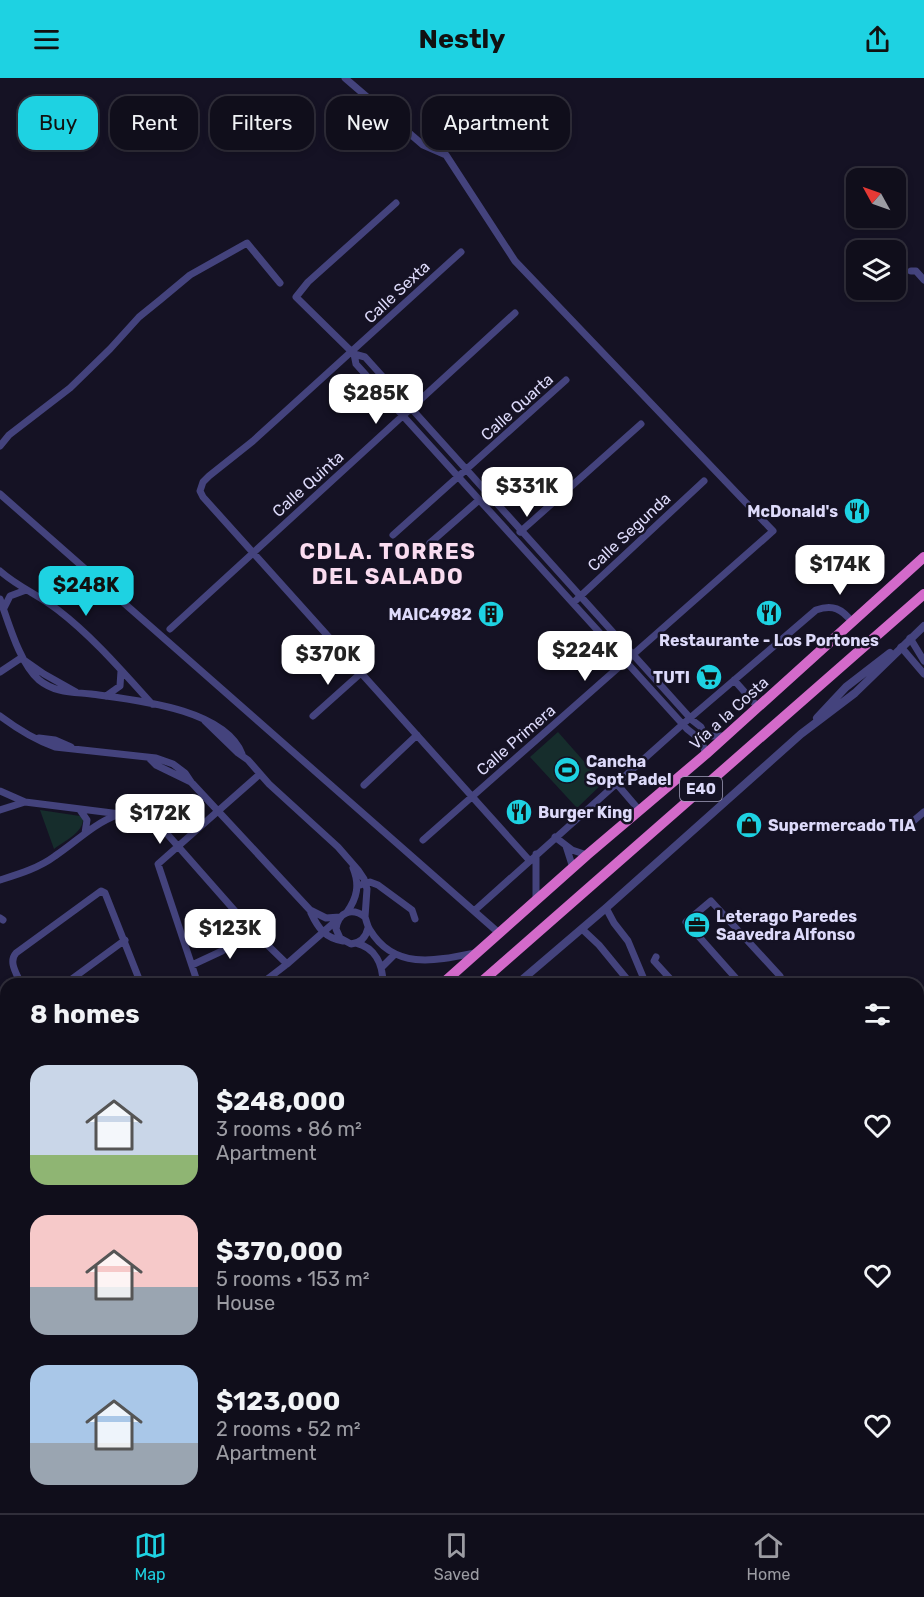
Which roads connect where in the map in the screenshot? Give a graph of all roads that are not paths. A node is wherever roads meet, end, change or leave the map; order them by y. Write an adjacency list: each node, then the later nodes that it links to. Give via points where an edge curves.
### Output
1 (345, 78): 37 (street, Calle Primera, via 423,145 446,155 515,261 773,531)
2 (396, 203): 8 (street, via 296,297)
3 (461, 252): 8 (street, Calle Sexta)
4 (911, 271): 5 (street)
5 (924, 280)
6 (280, 283): 13 (street, via 247,243 190,275 139,317 70,388)
7 (515, 313): 10 (street, Calle Quinta)
8 (352, 353): 10 (street, via 365,357); 11 (street, via 356,364); 23 (street, Calle Sexta, via 201,487 203,497)
9 (566, 380): 14 (street, Calle Quarta)
10 (412, 409): 11 (street, Calle Quinta); 14 (street)
11 (404, 416): 15 (street); 23 (street, Calle Quinta)
12 (641, 424): 19 (street)
13 (0, 446)
14 (467, 470): 15 (street, Calle Quarta); 19 (street)
15 (459, 477): 18 (street); 20 (street, Calle Quarta)
16 (704, 481): 28 (street, Calle Segunda)
17 (0, 494): 87 (street)
18 (479, 500): 21 (street); 22 (street)
19 (522, 531): 21 (street); 28 (street)
20 (393, 535)
21 (514, 538): 30 (street)
22 (430, 543)
23 (251, 553): 34 (street, Calle Quinta); 43 (street)
24 (923, 558): 32 (highway, Vía a la Costa / E40)
25 (0, 572): 26 (street)
26 (26, 590): 31 (street, via 10,596); 41 (street, via 79,627)
27 (924, 594): 112 (highway, E40)
28 (580, 596): 30 (street, Calle Segunda); 37 (street)
29 (0, 599): 31 (street)
30 (573, 603): 40 (street)
31 (3, 609): 38 (street)
32 (852, 622): 45 (street, via 834,607 816,610); 48 (highway, Vía a la Costa / E40)
33 (924, 626): 35 (street)
34 (170, 629)
35 (910, 638): 36 (street); 39 (street)
36 (901, 646): 44 (street); 85 (street, via 846,687 801,734)
37 (634, 655): 40 (street, Calle Primera); 51 (street)
38 (21, 658): 42 (street); 46 (street, via 78,693)
39 (924, 661)
40 (627, 662): 52 (street); 60 (street, Calle Primera)
41 (121, 671): 46 (street, via 120,686); 47 (street)
42 (0, 672)
43 (360, 673): 50 (street); 53 (street)
44 (924, 674)
45 (734, 680): 48 (street); 51 (street)
46 (106, 696): 47 (street)
47 (153, 704): 56 (street, via 211,723 234,740)
48 (758, 707): 54 (highway, Vía a la Costa / E40)
49 (0, 716): 64 (street, via 40,742 55,747 149,758 191,782)
50 (313, 716)
51 (691, 719): 52 (street); 54 (street, via 703,732)
52 (682, 724): 55 (street, via 701,740); 57 (street)
53 (417, 735): 58 (street); 60 (street)
54 (725, 736): 55 (highway, Vía a la Costa / E40)
55 (706, 754): 65 (highway, Vía a la Costa / E40)
56 (260, 774): 64 (street); 77 (street)
57 (616, 783): 65 (street); 70 (street)
58 (364, 785)
59 (0, 791): 61 (street)
60 (472, 796): 71 (street, Calle Primera); 76 (street)
61 (25, 802): 62 (street); 63 (street)
62 (0, 810)
63 (80, 810): 67 (street); 69 (street, via 87,820)
64 (218, 810): 72 (street); 86 (street)
65 (640, 811): 75 (highway, Vía a la Costa / E40)
66 (924, 812): 68 (street)
67 (120, 814): 69 (street); 72 (street, via 151,821)
68 (904, 829)
69 (85, 832): 79 (street, via 38,867)
70 (555, 837): 73 (street); 74 (street)
71 (423, 840)
72 (177, 846): 91 (street); 103 (street, via 160,861 158,868)
73 (566, 846): 75 (street); 78 (street)
74 (536, 854): 76 (street); 84 (street)
75 (587, 855): 78 (highway, Vía a la Costa / E40)
76 (529, 860): 87 (street)
77 (351, 862): 80 (street); 81 (street)
78 (573, 868): 84 (highway, Vía a la Costa / E40)
79 (0, 880)
80 (366, 883): 81 (street); 82 (street); 83 (street)
81 (357, 886): 88 (street, via 355,897)
82 (387, 891): 83 (street, via 375,892); 90 (street, via 412,910)
83 (367, 900): 89 (street)
84 (536, 900): 95 (highway, Vía a la Costa / E40)
85 (606, 908): 93 (street); 115 (street, via 628,941)
86 (310, 910): 88 (street, via 326,918); 94 (street)
87 (474, 911): 95 (street)
88 (342, 916): 89 (street, via 353,911); 94 (street); 97 (street, via 337,933)
89 (365, 917): 92 (street)
90 (415, 919)
91 (250, 928): 102 (street); 103 (street, via 222,951)
92 (368, 928): 98 (street, via 364,938); 100 (street)
93 (582, 929): 113 (street); 114 (street)
94 (323, 932): 97 (street); 102 (street)
95 (500, 934): 99 (highway, Vía a la Costa / E40)
96 (125, 940): 105 (street, via 101,891 16,953 12,963); 106 (street); 107 (street)
97 (343, 941): 98 (street)
98 (356, 943): 104 (street, via 370,950)
99 (479, 952): 100 (street, via 427,961); 111 (highway, Vía a la Costa / E40)
100 (394, 955): 104 (street)
101 (656, 957): 116 (street, via 654,961)
102 (287, 964): 109 (street)
103 (192, 965): 108 (street)
104 (382, 967): 110 (street)
105 (18, 978)
106 (73, 978)
107 (139, 978)
108 (196, 978)
109 (269, 978)
110 (382, 978)
111 (449, 978)
112 (486, 978)
113 (524, 978)
114 (626, 978)
115 (643, 978)
116 (670, 978)
117 (736, 978): 118 (street, via 686,922 711,901 780,976)
118 (778, 978)

